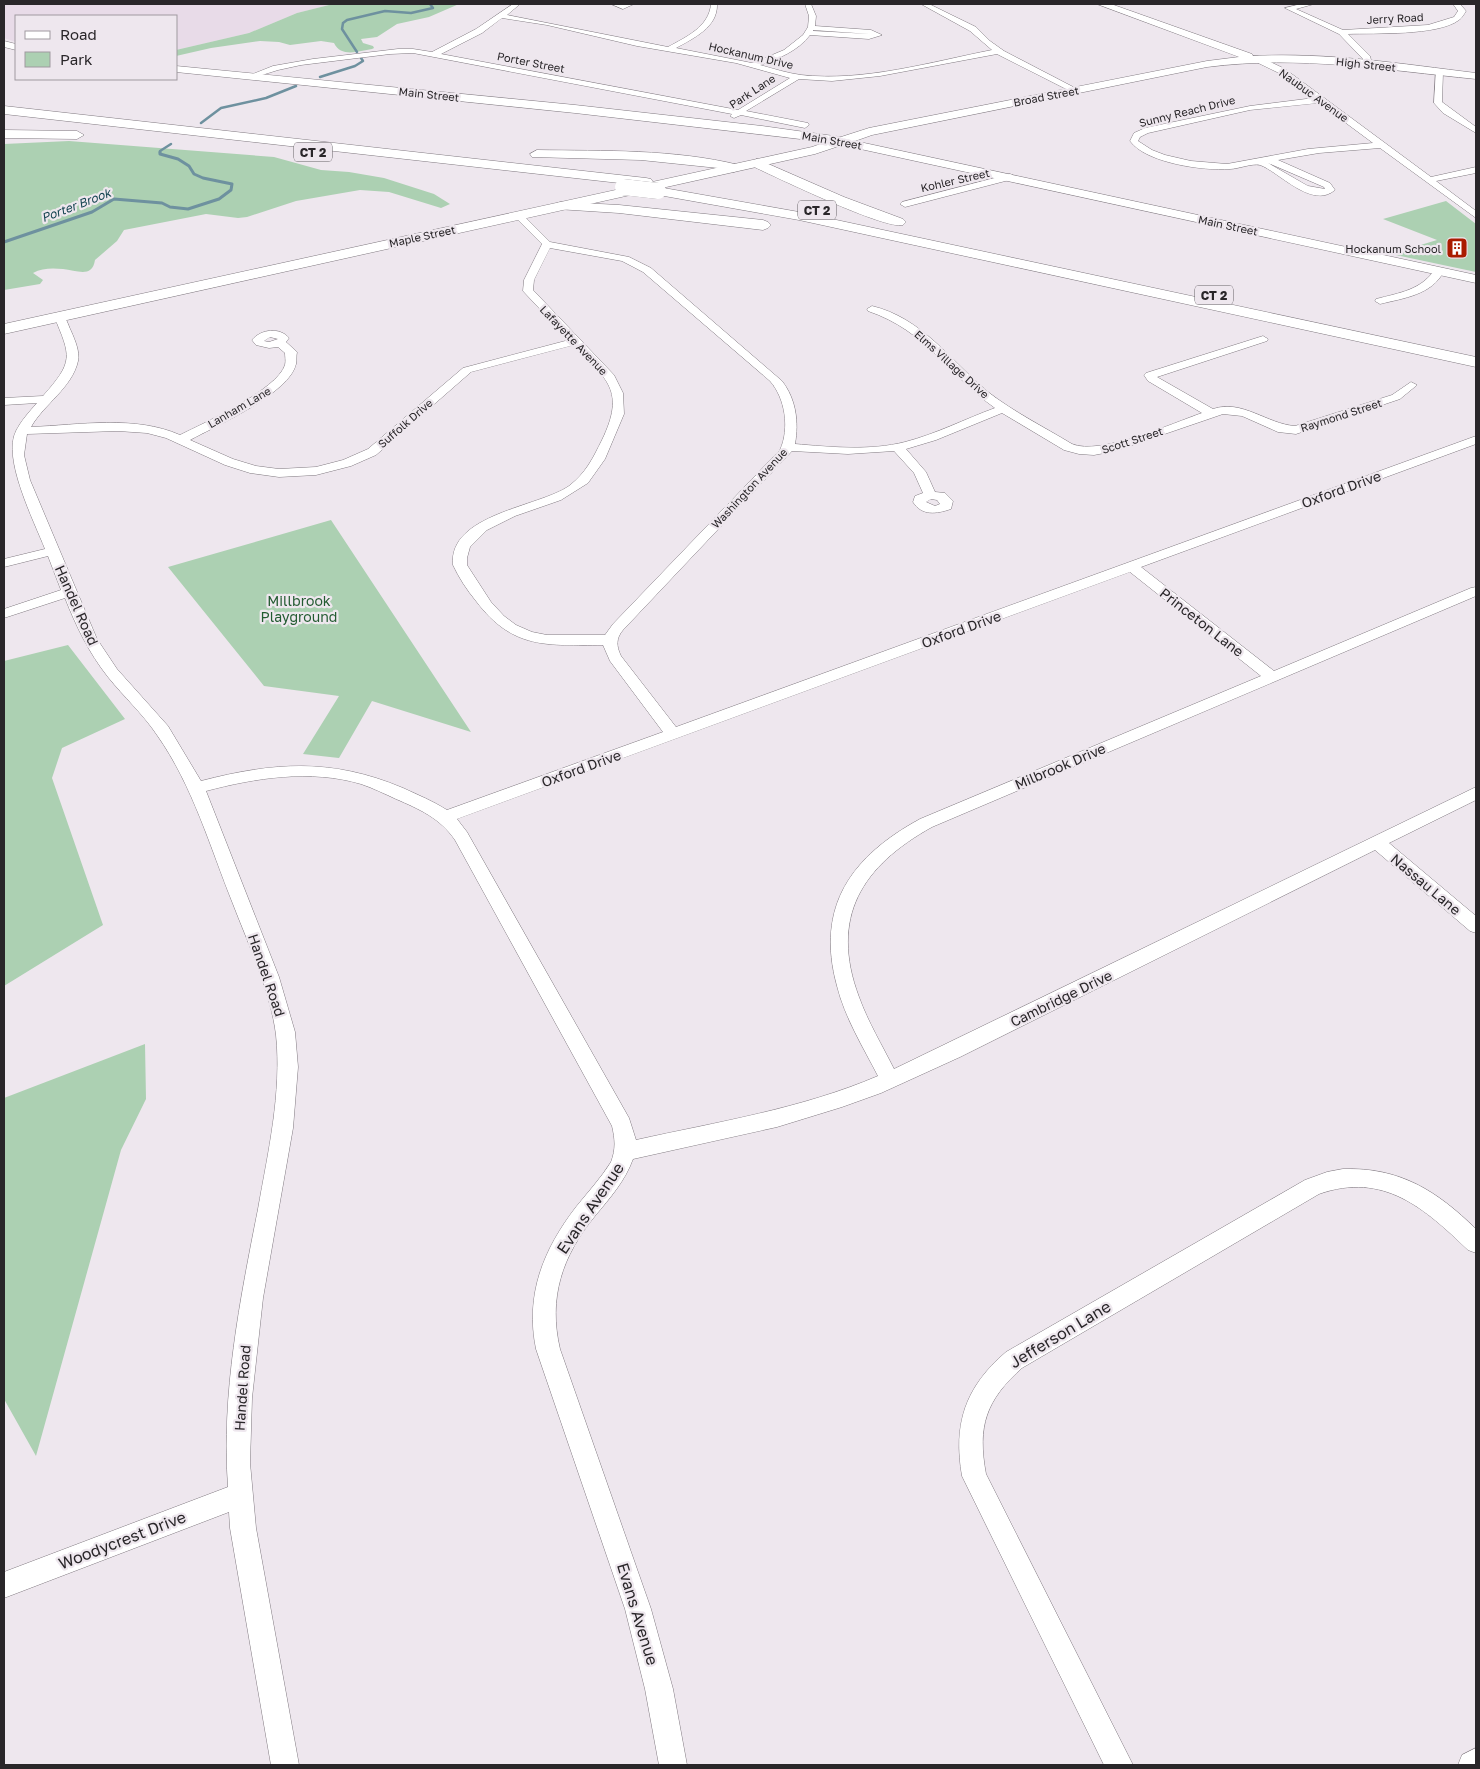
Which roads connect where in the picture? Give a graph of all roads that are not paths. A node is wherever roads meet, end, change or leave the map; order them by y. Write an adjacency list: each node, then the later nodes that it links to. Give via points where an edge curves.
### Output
1 (517, 4): 10 (street)
2 (614, 4): 3 (street, via 623,7)
3 (631, 4)
4 (714, 4): 13 (street, via 714,13 708,23)
5 (808, 4): 11 (street, via 814,15)
6 (924, 4): 14 (street, via 973,29)
7 (1102, 4): 16 (main road, Naubuc Avenue)
8 (1311, 4): 12 (street, via 1288,8)
9 (1456, 4): 12 (street, Jerry Road, via 1461,8 1461,15 1445,25)
10 (500, 16): 13 (street, Hockanum Drive); 15 (street)
11 (811, 30): 11 (street, via 871,32 878,35 869,37); 18 (street, via 799,43)
12 (1342, 32): 17 (street)
13 (669, 50): 18 (street, Hockanum Drive)
14 (998, 51): 23 (street, Hockanum Drive, via 860,76); 24 (street)
15 (433, 55): 21 (street, Porter Street, via 387,52 292,64); 27 (street, Porter Street)
16 (1255, 58): 17 (main road, High Street); 24 (main road, Broad Street); 25 (street, Naubuc Avenue, via 1278,68)
17 (1368, 64): 20 (main road, High Street)
18 (752, 65): 23 (street, Hockanum Drive)
19 (178, 69): 21 (main road, Main Street)
20 (1439, 72): 22 (main road, High Street); 31 (street, via 1438,102)
21 (252, 76): 29 (main road, Main Street)
22 (1476, 76)
23 (797, 77): 27 (street, Park Lane)
24 (1075, 90): 35 (main road, Broad Street)
25 (1321, 100): 36 (street, Naubuc Avenue); 40 (street, Sunny Reach Drive, via 1242,110 1145,131 1134,139 1137,146 1149,153 1199,164 1227,167)
26 (4, 110): 37 (highway, CT 2)
27 (738, 113): 29 (street, Park Lane); 30 (street, Porter Street)
28 (4, 117): 38 (highway, CT 2)
29 (720, 125): 35 (main road, Main Street)
30 (805, 125)
31 (1476, 131)
32 (4, 134): 33 (highway)
33 (90, 135)
34 (138, 139): 38 (highway)
35 (839, 141): 41 (main road, Maple Street); 44 (main road, Main Street)
36 (1381, 145): 39 (street, Sunny Reach Drive, via 1316,150); 45 (street, Naubuc Avenue)
37 (332, 146): 42 (highway, via 472,154 625,155); 46 (highway, CT 2)
38 (275, 148): 46 (highway, CT 2, bridge, via 623,187)
39 (1269, 159): 40 (street, Sunny Reach Drive); 40 (street, via 1327,185 1330,190 1309,190)
40 (1259, 161)
41 (757, 163): 42 (main road, Maple Street); 53 (highway, via 852,205)
42 (734, 168): 47 (main road, Maple Street)
43 (1476, 170): 45 (street)
44 (1010, 177): 48 (street, Kohler Street); 56 (main road, Main Street)
45 (1429, 180): 52 (street, Naubuc Avenue)
46 (652, 186): 53 (highway, CT 2, via 681,186 760,199); 55 (highway, CT 2)
47 (606, 196): 49 (main road, Maple Street); 50 (highway)
48 (905, 204)
49 (562, 206): 50 (highway); 51 (main road, Maple Street)
50 (619, 209): 55 (highway, via 820,231)
51 (518, 215): 54 (street); 60 (main road, Maple Street)
52 (1476, 215)
53 (952, 239): 65 (highway, CT 2)
54 (547, 244): 63 (street, Lafayette Avenue, via 529,280 528,291); 75 (street, Washington Avenue, via 625,260 647,270 779,385 785,394 788,410)
55 (990, 257): 66 (highway, CT 2)
56 (1439, 270): 57 (main road, Main Street); 58 (street, via 1422,287)
57 (1476, 279)
58 (1380, 302)
59 (872, 310): 70 (street, Elms Village Drive, via 907,324 982,393)
60 (59, 316): 61 (main road, Maple Street); 68 (street, Handel Road, via 69,337 72,360 64,379)
61 (4, 328)
62 (1263, 338): 71 (street, via 1150,374 1152,379)
63 (577, 341): 73 (street, Suffolk Drive, via 467,370 380,446 335,467 290,473 254,470); 84 (street, Lafayette Avenue, via 607,372 618,393 620,408 617,422 592,470 557,498 486,525 466,542 460,560 465,575 498,618 510,628 546,639)
64 (280, 343): 73 (street, Lanham Lane, via 289,350 293,360 282,380 253,400)
65 (1476, 351)
66 (1476, 362)
67 (1411, 385): 71 (street, Raymond Street, via 1396,397 1294,430 1278,428 1239,412)
68 (47, 399): 69 (street); 72 (street, Handel Road)
69 (4, 401)
70 (1005, 408): 71 (street, Scott Street, via 1068,447 1089,452 1110,448); 76 (street)
71 (1211, 413)
72 (22, 431): 73 (street, Suffolk Drive, via 131,427 155,430); 78 (street, Handel Road, via 19,464)
73 (180, 440)
74 (1476, 440): 80 (street, Oxford Drive)
75 (788, 447): 76 (street); 84 (street, Washington Avenue, via 618,627)
76 (897, 447): 77 (street, via 920,472)
77 (930, 495)
78 (52, 551): 79 (street); 82 (street, Handel Road)
79 (4, 563)
80 (1131, 566): 85 (street, Princeton Lane); 86 (street, Oxford Drive)
81 (1476, 591): 85 (street, Milbrook Drive)
82 (69, 592): 83 (street); 87 (street, Handel Road, via 100,656 162,730)
83 (4, 614)
84 (610, 640): 86 (street, via 615,658)
85 (1272, 677): 92 (street, Milbrook Drive, via 926,823 896,839 871,860 845,903 839,928 839,956 849,997)
86 (673, 734): 89 (street, Oxford Drive)
87 (196, 788): 89 (street, Evans Avenue, via 266,773 331,773 372,782); 95 (street, Handel Road, via 270,978 281,1012 287,1048 283,1128 244,1353 238,1429)
88 (1476, 793): 90 (street, Cambridge Drive)
89 (446, 817): 93 (street, Evans Avenue, via 462,836 622,1124 627,1138)
90 (1377, 842): 91 (street, Nassau Lane); 92 (street, Cambridge Drive)
91 (1476, 926)
92 (890, 1080): 93 (street, Cambridge Drive, via 846,1098 801,1111)
93 (626, 1151): 99 (street, Evans Avenue, via 617,1172 578,1220 559,1252 546,1286 543,1331 638,1609 660,1689)
94 (1476, 1243): 100 (street, Jefferson Lane, via 1440,1210 1416,1194 1373,1180 1334,1180 1312,1187 1014,1360 991,1381 975,1411 970,1432 974,1476)
95 (240, 1495): 96 (street, Woodycrest Drive); 98 (street, Handel Road, via 248,1559)
96 (4, 1585)
97 (1476, 1762): 101 (street)
98 (285, 1765)
99 (673, 1765)
100 (1119, 1765)
101 (1472, 1765)

